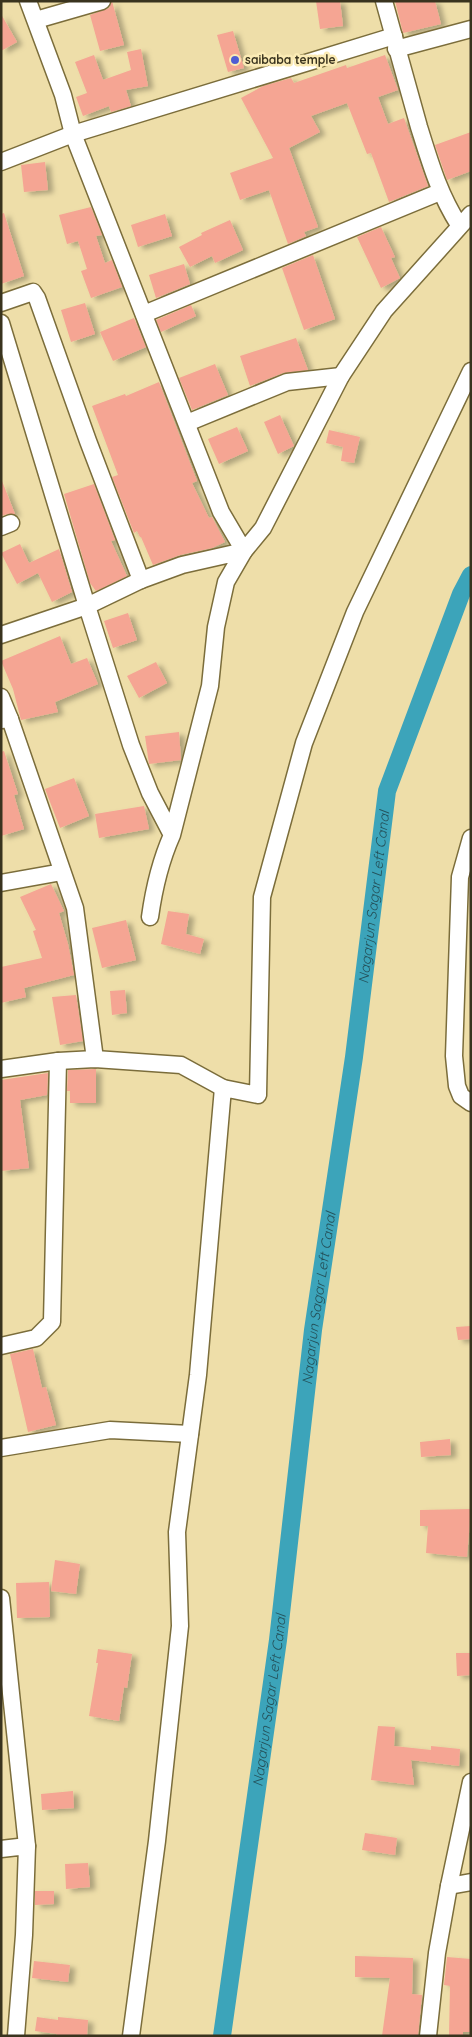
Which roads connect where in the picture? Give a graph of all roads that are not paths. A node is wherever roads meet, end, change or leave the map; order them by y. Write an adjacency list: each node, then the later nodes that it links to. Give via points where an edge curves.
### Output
1 (28, 1): 4 (street)
2 (102, 1): 4 (street)
3 (384, 1): 6 (street)
4 (36, 20): 7 (street, via 63,95)
5 (471, 29): 6 (street)
6 (395, 42): 7 (street); 9 (street)
7 (73, 134): 8 (street); 12 (street)
8 (1, 162)
9 (440, 192): 10 (street); 12 (street)
10 (465, 220): 15 (street, via 384,311)
11 (1, 302): 18 (street, via 33,292 39,302)
12 (144, 314): 16 (street)
13 (1, 323): 19 (street)
14 (471, 372): 31 (street, via 355,612 304,743 262,897 258,1095)
15 (341, 376): 16 (street, via 287,382); 17 (street, via 263,528)
16 (187, 423): 17 (street, via 221,512)
17 (244, 551): 18 (street, via 182,565); 23 (street, via 226,582 216,627 210,686)
18 (141, 580): 19 (street)
19 (87, 606): 20 (street); 23 (street, via 131,745 150,793)
20 (1, 634)
21 (1, 696): 22 (street)
22 (6, 719): 25 (street)
23 (172, 835): 27 (street, via 162,857)
24 (471, 838): 32 (street, via 460,877 454,1056 457,1086 461,1096)
25 (62, 872): 26 (street); 28 (street, via 76,908)
26 (1, 883)
27 (150, 917)
28 (95, 1059): 29 (street); 31 (street, via 181,1065)
29 (58, 1061): 30 (street); 33 (street, via 52,1322 36,1338)
30 (1, 1069)
31 (224, 1088): 34 (street)
32 (471, 1103)
33 (1, 1346)
34 (190, 1434): 35 (street, via 110,1430); 43 (street, via 177,1532 180,1626 157,1841)
35 (1, 1448)
36 (1, 1598): 38 (street)
37 (471, 1782): 41 (street)
38 (27, 1846): 39 (street); 42 (street)
39 (1, 1850)
40 (471, 1882): 41 (street)
41 (449, 1886): 44 (street, via 437,1953)
42 (16, 2036)
43 (131, 2036)
44 (428, 2036)

